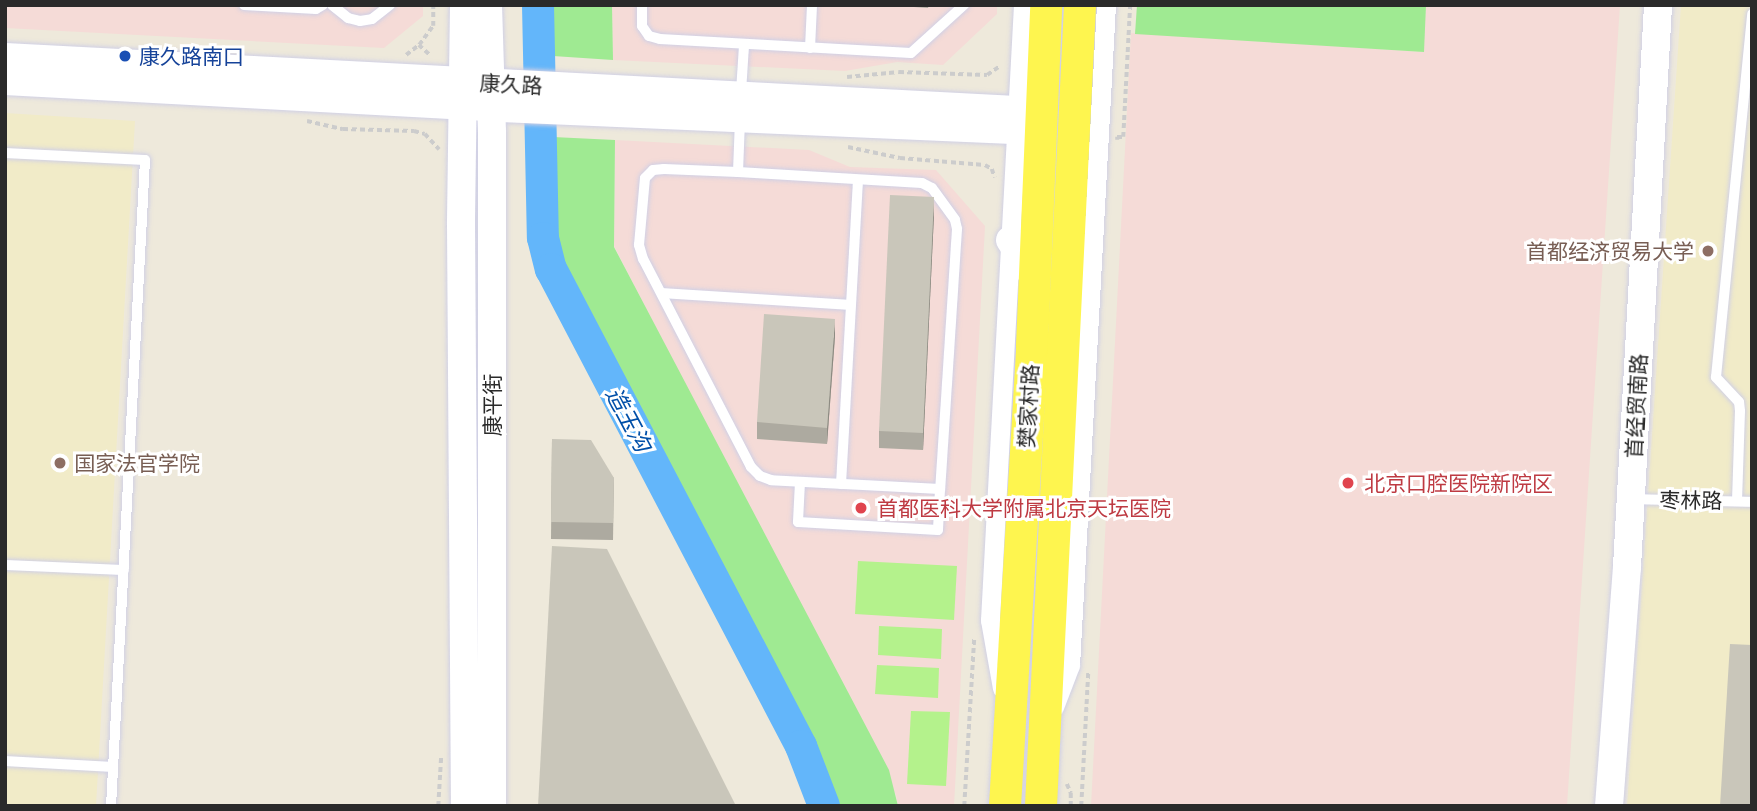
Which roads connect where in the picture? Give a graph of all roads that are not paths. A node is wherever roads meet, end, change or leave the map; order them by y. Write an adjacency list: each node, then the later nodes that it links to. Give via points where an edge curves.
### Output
1 (244, 5): 2 (lane, via 316,9)
2 (323, 5)
3 (332, 5): 4 (lane, via 360,21 372,19)
4 (390, 5)
5 (464, 5): 20 (street, 康平街)
6 (488, 5): 20 (street, 康平街)
7 (642, 5): 16 (lane, via 642,26 649,36)
8 (812, 5): 17 (lane)
9 (964, 5): 17 (lane, via 911,53)
10 (1023, 5): 22 (street)
11 (1045, 5): 27 (main road, 樊家村路)
12 (1080, 5): 39 (main road, 樊家村路)
13 (1106, 5): 39 (street, via 1070,665)
14 (1658, 5): 33 (street, 首经贸南路)
15 (1752, 14): 34 (lane, via 1716,377 1738,402 1740,411)
16 (744, 45): 17 (lane); 21 (lane)
17 (810, 48)
18 (5, 57): 20 (street, 康久路)
19 (5, 81): 20 (street, 康久路)
20 (476, 94): 21 (street, 康久路); 43 (street, 康平街); 44 (street, 康平街)
21 (740, 107): 22 (street, 康久路); 24 (lane)
22 (1016, 120): 26 (street)
23 (5, 153): 37 (lane, via 145,160)
24 (738, 172): 25 (lane); 28 (lane, via 664,169 653,170 645,178 639,245)
25 (859, 180): 29 (lane); 32 (lane, via 922,183 932,188 955,220)
26 (1010, 240): 27 (street); 38 (street, via 990,620)
27 (1034, 278): 38 (main road, 樊家村路)
28 (662, 293): 29 (lane); 30 (lane, via 751,467 771,480)
29 (851, 304): 31 (lane)
30 (800, 482): 31 (lane); 32 (lane, via 798,522 938,530)
31 (841, 484): 32 (lane)
32 (940, 489)
33 (1631, 499): 34 (lane, 枣林路); 47 (street, 首经贸南路)
34 (1737, 501): 35 (lane, 枣林路)
35 (1752, 502)
36 (5, 565): 37 (lane)
37 (124, 570): 41 (lane)
38 (1010, 736): 45 (main road, 樊家村路)
39 (1044, 736): 46 (main road, 樊家村路)
40 (5, 761): 41 (lane)
41 (114, 767): 42 (lane)
42 (111, 806)
43 (465, 806)
44 (492, 806)
45 (1005, 806)
46 (1041, 806)
47 (1609, 806)

